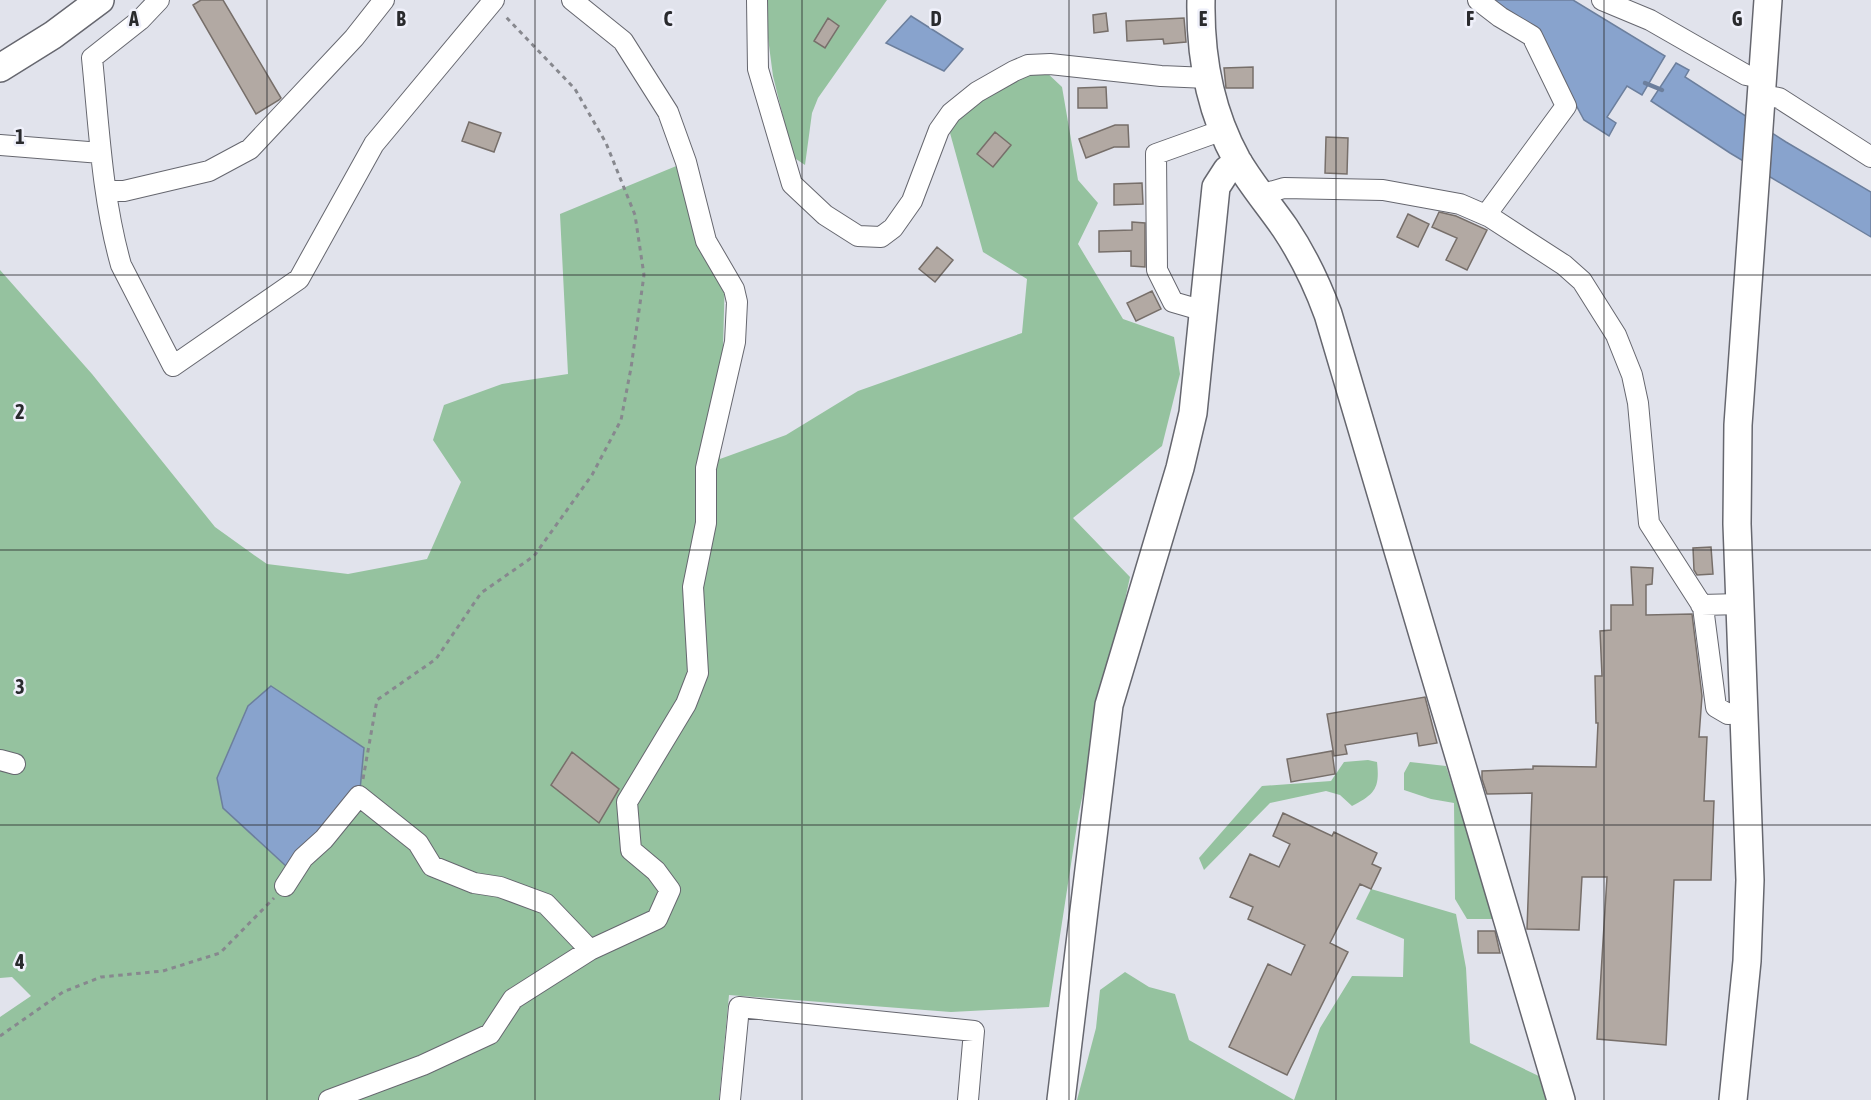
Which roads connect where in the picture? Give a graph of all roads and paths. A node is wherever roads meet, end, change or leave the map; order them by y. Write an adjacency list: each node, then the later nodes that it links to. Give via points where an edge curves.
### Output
1 (100, 0): 11 (street)
2 (159, 0): 16 (street, via 92,58)
3 (384, 0): 19 (street, via 354,38 249,149 209,171 124,191)
4 (572, 0): 28 (street, via 623,41 668,112 686,162 706,241 734,289 737,302 735,342 706,468 706,523 693,587 698,673 686,704 627,802 631,850 656,871 670,890 657,919)
5 (757, 0): 12 (street, via 758,69 792,184 825,215 858,237 881,237 893,228 912,201 939,130 951,114 977,92 1014,71 1028,65 1050,64)
6 (1201, 0): 12 (street)
7 (1478, 0): 21 (street, via 1532,36 1566,106)
8 (1602, 0): 13 (street, via 1650,20 1746,75)
9 (1768, 0): 13 (street)
10 (493, 2): 19 (street, via 374,144 299,279 173,366 121,265); 26 (path, via 575,89 606,143 634,215 644,275 631,368 621,420 592,475 534,556 481,592 436,659 377,700)
11 (0, 68)
12 (1208, 78): 14 (street)
13 (1761, 93): 17 (street, via 1779,98); 23 (street, via 1737,433)
14 (1223, 130): 18 (street); 22 (street, via 1156,154 1157,270 1173,302)
15 (0, 145): 16 (street)
16 (101, 153): 19 (street)
17 (1871, 157)
18 (1239, 163): 20 (street); 22 (street, via 1227,170 1216,187)
19 (107, 191)
20 (1260, 195): 21 (street, via 1284,189 1383,190 1460,204); 34 (street, via 1296,245 1328,314)
21 (1486, 215): 24 (street, via 1574,272 1590,290 1616,336 1635,389 1649,523)
22 (1204, 312): 33 (street, via 1193,413 1180,468 1109,705)
23 (1741, 604): 24 (street); 25 (street)
24 (1701, 605): 25 (street, via 1716,708 1728,714)
25 (1745, 713): 35 (street, via 1749,920)
26 (359, 796): 27 (street, via 303,858); 28 (street, via 418,843 432,866 546,904)
27 (285, 886): 29 (path, via 220,953 163,971 101,977 63,992)
28 (590, 950): 30 (street, via 513,999 490,1034 423,1065)
29 (0, 1036)
30 (329, 1100)
31 (730, 1100): 32 (street, via 740,1007 974,1031)
32 (968, 1100)
33 (1061, 1100)
34 (1561, 1100)
35 (1733, 1100)

